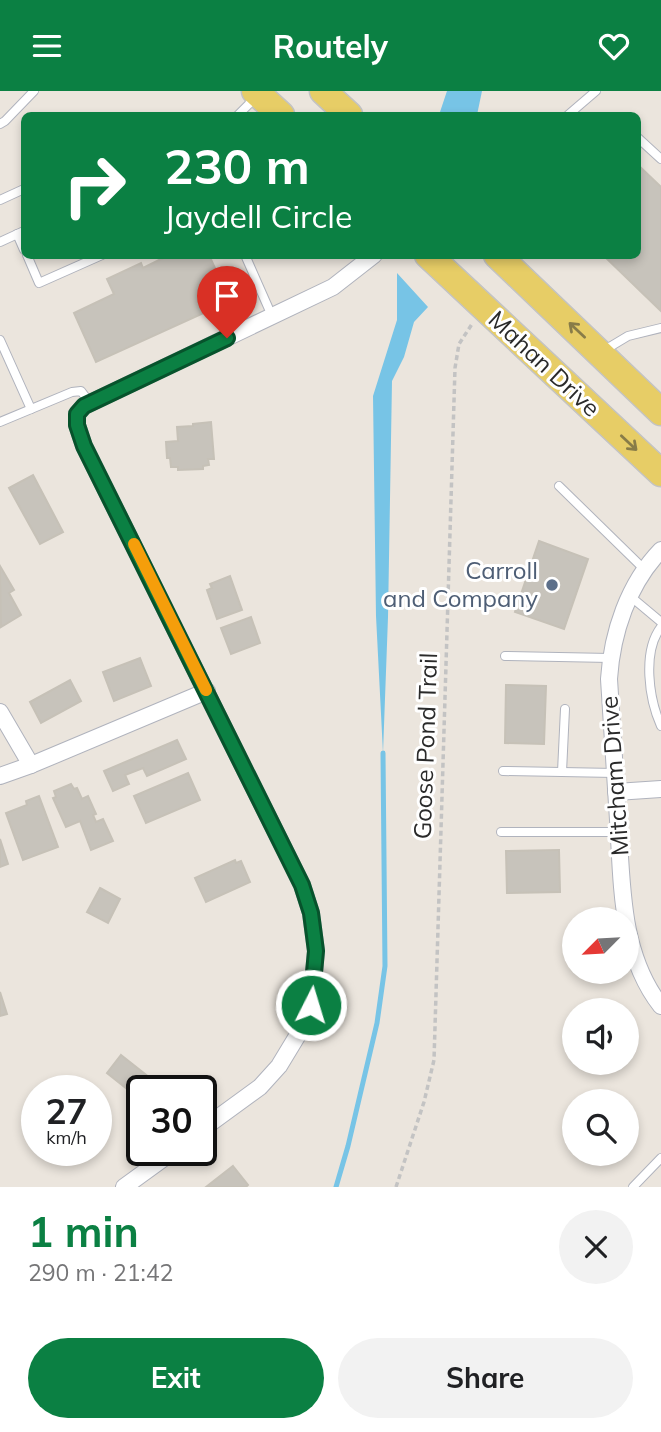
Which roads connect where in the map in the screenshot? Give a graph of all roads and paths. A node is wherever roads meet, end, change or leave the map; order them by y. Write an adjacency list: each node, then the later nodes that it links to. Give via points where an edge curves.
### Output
1 (34, 91): 10 (lane)
2 (323, 91): 8 (main road)
3 (596, 91): 5 (lane)
4 (257, 93): 6 (lane); 7 (main road)
5 (586, 95): 9 (lane)
6 (241, 112)
7 (278, 112)
8 (346, 112)
9 (571, 112)
10 (0, 124)
11 (641, 141): 12 (lane)
12 (661, 159)
13 (21, 190): 14 (lane)
14 (0, 200)
15 (21, 232): 16 (lane)
16 (0, 242)
17 (29, 259): 18 (lane, via 39,283)
18 (93, 259)
19 (247, 259): 26 (lane)
20 (369, 259): 26 (street, via 332,287)
21 (432, 259): 24 (main road, Mahan Drive)
22 (462, 259): 24 (main road)
23 (501, 259): 29 (main road, Mahan Drive, one-way to 23)
24 (458, 284): 25 (main road, Mahan Drive)
25 (484, 308): 34 (main road, Mahan Drive, one-way to 34); 60 (path, Goose Pond Trail, via 459,344 455,368 434,1060)
26 (272, 316): 30 (street)
27 (661, 328): 29 (lane, via 628,336)
28 (0, 340): 31 (lane)
29 (600, 352): 32 (main road, Mahan Drive)
30 (90, 403): 31 (lane, via 81,391); 42 (street, via 77,414 84,446)
31 (31, 409): 33 (lane)
32 (661, 411)
33 (0, 422)
34 (661, 473)
35 (559, 486): 37 (lane)
36 (661, 551): 37 (street, Mitcham Drive)
37 (645, 570): 38 (street, Mitcham Drive)
38 (630, 596): 39 (lane); 41 (street, Mitcham Drive)
39 (661, 624): 45 (lane, via 649,659 654,711)
40 (505, 656): 41 (lane)
41 (610, 658): 49 (street, Mitcham Drive)
42 (207, 691): 46 (street); 56 (street, via 302,885 316,951 311,1005 299,1033 260,1087)
43 (565, 709): 48 (lane)
44 (0, 712): 46 (street)
45 (661, 726)
46 (31, 765): 50 (street)
47 (503, 771): 48 (lane)
48 (562, 772): 49 (lane)
49 (615, 773): 52 (street, Mitcham Drive)
50 (0, 776)
51 (661, 789): 52 (street)
52 (616, 792): 54 (street, Mitcham Drive)
53 (501, 832): 54 (lane)
54 (619, 832): 55 (street, Mitcham Drive, via 629,935 645,980)
55 (661, 1006)
56 (217, 1119)
57 (661, 1158): 61 (lane)
58 (153, 1166): 59 (street)
59 (124, 1187)
60 (396, 1187)
61 (633, 1187)

